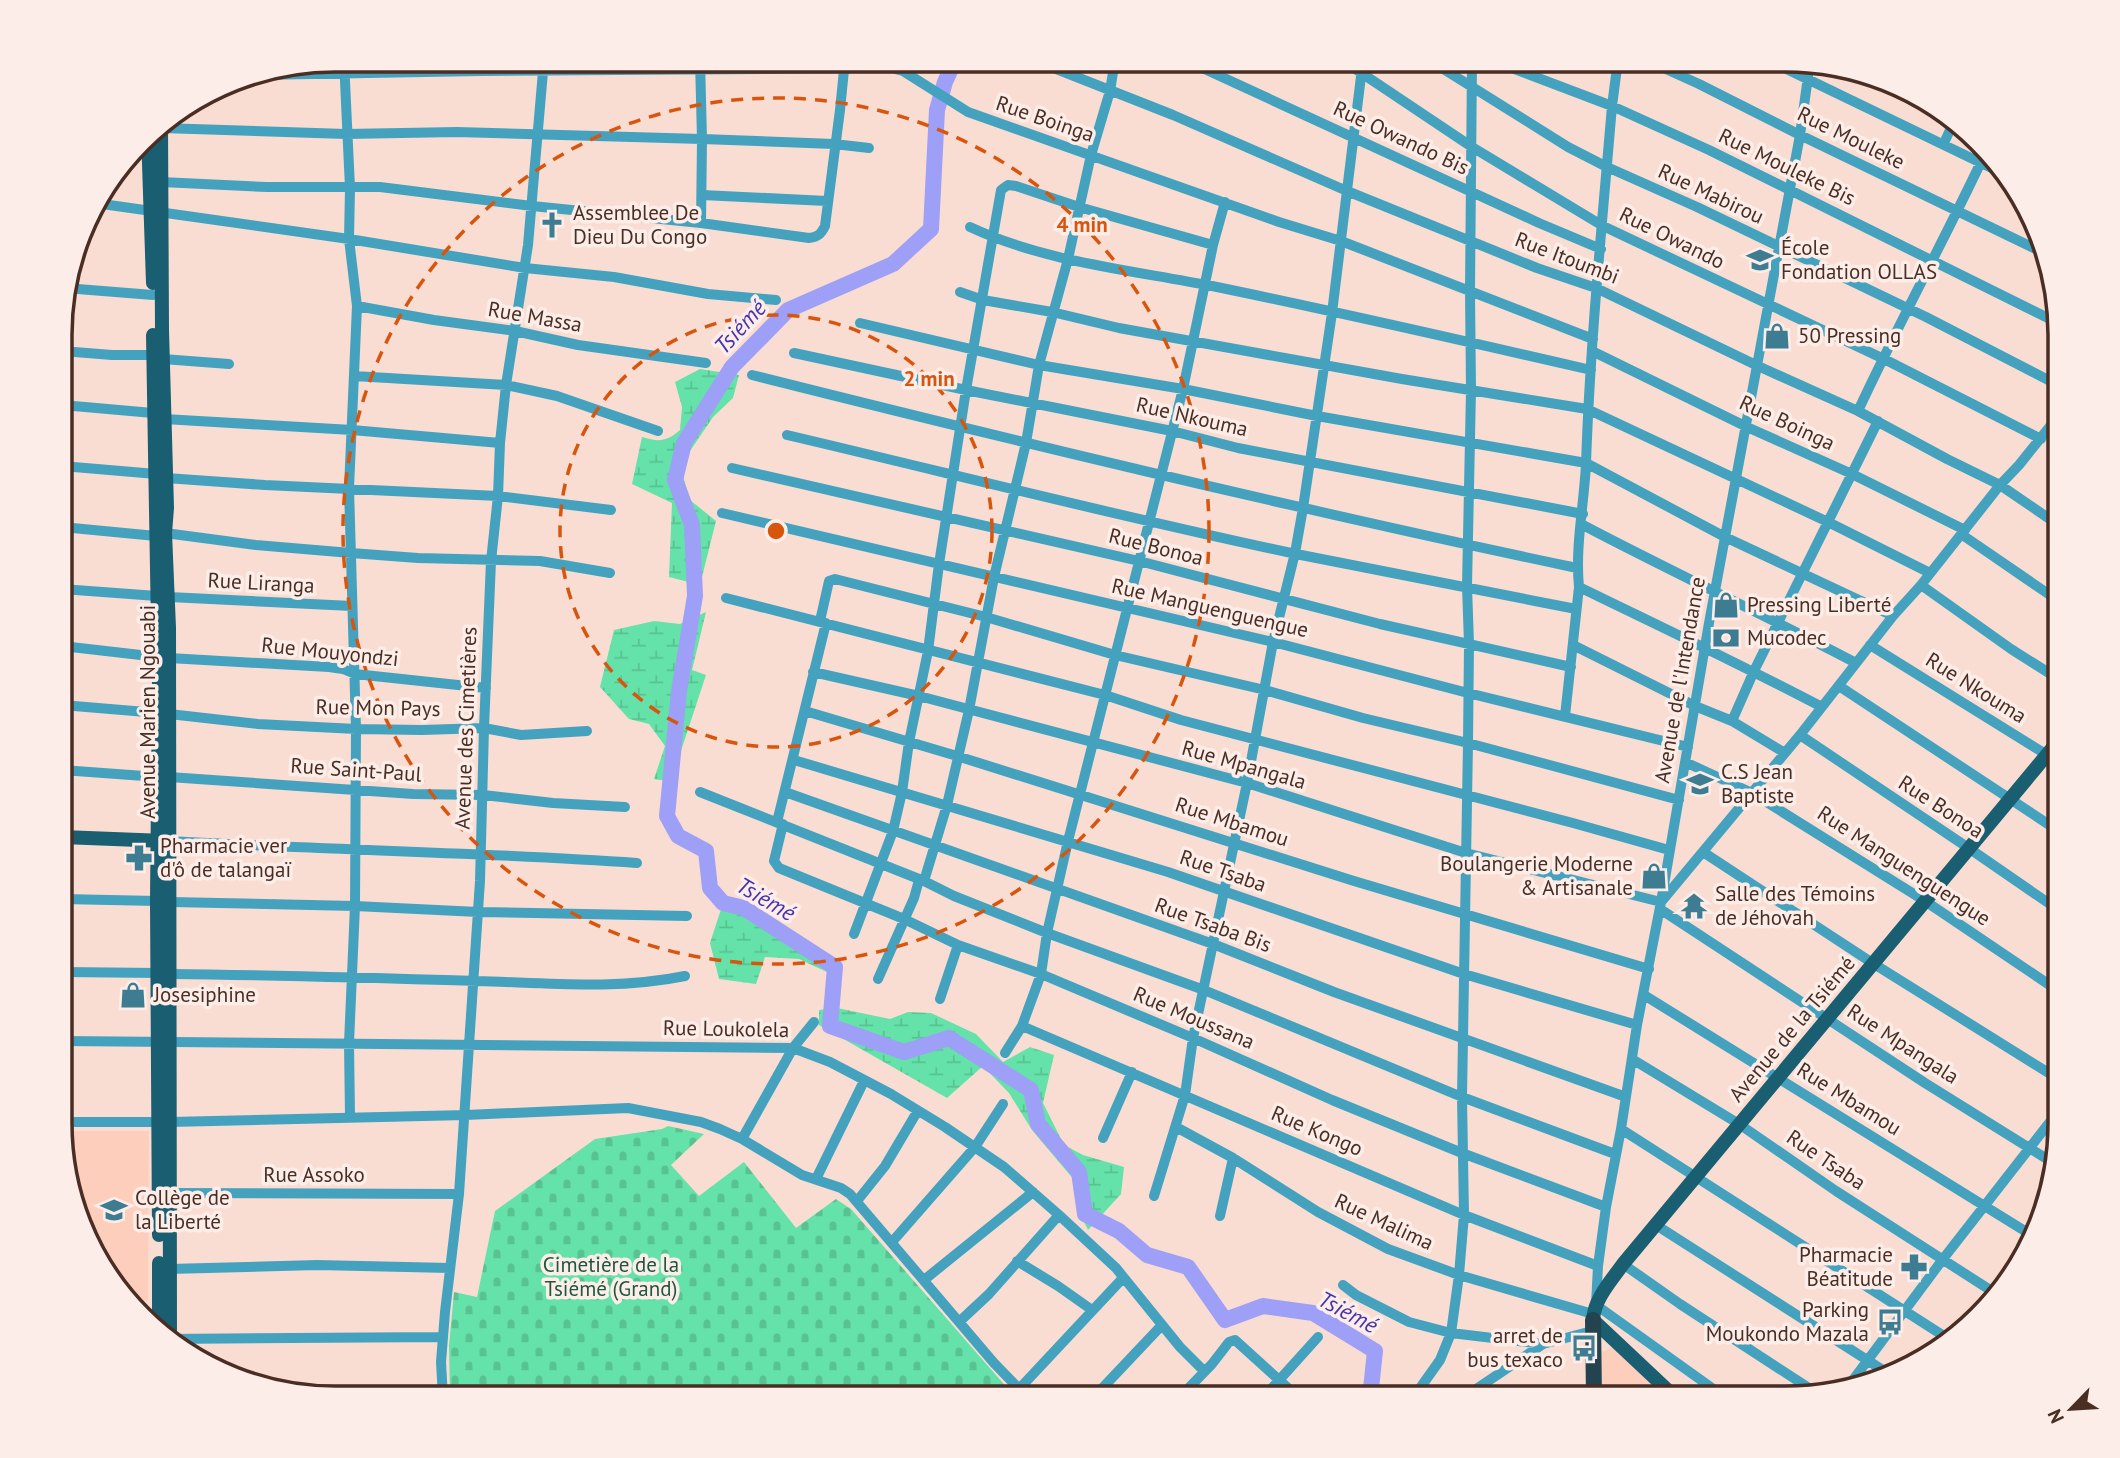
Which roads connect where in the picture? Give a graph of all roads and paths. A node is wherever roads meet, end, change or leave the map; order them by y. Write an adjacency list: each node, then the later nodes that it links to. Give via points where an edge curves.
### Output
1 (543, 72): 15 (street, Rue Boinga); 25 (street, Avenue des Cimetières)
2 (700, 72): 28 (street)
3 (843, 72): 32 (street)
4 (905, 72): 35 (street, Rue Boinga, via 968,112)
5 (1063, 72): 20 (street, Rue Itoumbi)
6 (1113, 72): 20 (street)
7 (1211, 72): 27 (street, Rue Owando Bis)
8 (1362, 72): 27 (street); 33 (street, Rue Owando)
9 (1448, 72): 19 (street, Rue Mabirou)
10 (1472, 72): 19 (street)
11 (1523, 72): 21 (street, Rue Mouleke Bis)
12 (1616, 72): 21 (street)
13 (1672, 72): 26 (street, Rue Mouleke)
14 (1793, 72): 18 (street)
15 (344, 73): 17 (street, Rue Boinga); 24 (street)
16 (1809, 73): 18 (street, Avenue de l'Intendance)
17 (300, 74)
18 (1808, 79): 26 (street, Avenue de l'Intendance); 31 (street)
19 (1472, 87): 33 (street); 38 (street, Rue Mabirou)
20 (1110, 91): 35 (street); 42 (street, Rue Itoumbi)
21 (1612, 106): 38 (street); 41 (street, Rue Mouleke Bis)
22 (172, 128): 24 (street)
23 (1950, 130): 31 (street)
24 (346, 134): 25 (street); 40 (street)
25 (538, 135): 28 (street); 48 (street, Avenue des Cimetières)
26 (1800, 135): 41 (street, Avenue de l'Intendance); 50 (street, Rue Mouleke)
27 (1355, 138): 42 (street); 43 (street, Rue Owando Bis)
28 (702, 139): 32 (street); 44 (street)
29 (158, 140): 39 (main road, Avenue Marien Ngouabi)
30 (157, 141): 51 (main road)
31 (1944, 143): 36 (street)
32 (834, 145): 34 (street); 45 (street)
33 (1472, 147): 43 (street); 53 (street, Rue Owando)
34 (869, 148)
35 (1091, 155): 46 (street, Rue Boinga); 49 (street)
36 (1980, 162): 37 (street); 50 (street)
37 (1986, 165)
38 (1607, 167): 53 (street); 60 (street, Rue Mabirou)
39 (161, 182): 40 (street); 51 (main road, Avenue Marien Ngouabi)
40 (350, 188): 48 (street, via 380,187); 56 (street)
41 (1789, 189): 60 (street, Avenue de l'Intendance); 64 (street, Rue Mouleke Bis)
42 (1348, 191): 57 (street, Rue Itoumbi); 58 (street)
43 (1470, 191): 57 (street); 62 (street, Rue Owando Bis)
44 (702, 195): 45 (street); 52 (street)
45 (827, 201): 52 (street, via 825,226 816,237)
46 (1225, 202): 58 (street, Rue Boinga); 59 (street)
47 (106, 205): 51 (street)
48 (531, 206): 52 (street); 65 (street, Avenue des Cimetières)
49 (1079, 207): 55 (street, via 1016,186 1005,187); 59 (street); 63 (street)
50 (1958, 210): 61 (street, Rue Mouleke); 64 (street)
51 (156, 212): 56 (street); 71 (main road); 88 (main road, Avenue Marien Ngouabi)
52 (701, 223)
53 (1603, 226): 62 (street); 74 (street, Rue Owando)
54 (970, 227): 55 (street)
55 (994, 238): 63 (street); 73 (street)
56 (349, 239): 65 (street); 75 (street)
57 (1471, 240): 67 (street, Rue Itoumbi); 69 (street)
58 (1341, 241): 69 (street, Rue Boinga); 78 (street)
59 (1213, 245): 66 (street)
60 (1778, 246): 74 (street, Avenue de l'Intendance); 76 (street, Rue Mabirou)
61 (2033, 248)
62 (1601, 249): 67 (street)
63 (1068, 260): 66 (street); 77 (street)
64 (1934, 261): 76 (street); 79 (street, Rue Mouleke Bis)
65 (525, 268): 72 (street); 81 (street, Avenue des Cimetières)
66 (1204, 285): 78 (street); 82 (street)
67 (1596, 288): 84 (street); 94 (street, Rue Itoumbi)
68 (76, 289): 71 (street)
69 (1469, 291): 83 (street); 84 (street, Rue Boinga)
70 (960, 292): 73 (street)
71 (153, 295): 88 (main road)
72 (776, 300)
73 (983, 300): 77 (street); 85 (street)
74 (1767, 305): 89 (street, Rue Owando); 94 (street, Avenue de l'Intendance)
75 (357, 306): 81 (street, Rue Massa); 97 (street)
76 (1909, 309): 89 (street); 98 (street, Rue Mabirou)
77 (1052, 312): 82 (street); 93 (street)
78 (1332, 313): 83 (street); 92 (street)
79 (2048, 318)
80 (860, 323): 85 (street)
81 (515, 331): 90 (street, Rue Massa); 99 (street, Avenue des Cimetières)
82 (1194, 340): 92 (street); 100 (street)
83 (1470, 343): 95 (street); 102 (street)
84 (1593, 345): 95 (street); 110 (street, Rue Boinga)
85 (974, 351): 93 (street); 101 (street)
86 (72, 352): 88 (street)
87 (794, 353): 101 (street, Rue Nkouma)
88 (158, 357): 91 (street); 107 (main road, Avenue Marien Ngouabi)
89 (1883, 359): 106 (street); 117 (street, Rue Owando)
90 (706, 363)
91 (229, 364)
92 (1324, 364): 102 (street); 108 (street)
93 (1039, 365): 100 (street); 103 (street)
94 (1758, 366): 106 (street, Rue Itoumbi); 110 (street, Avenue de l'Intendance)
95 (1591, 370): 105 (street)
96 (752, 375): 111 (street)
97 (354, 376): 99 (street); 112 (street)
98 (2048, 380)
99 (506, 385): 113 (street, via 556,396); 119 (street, Avenue des Cimetières)
100 (1183, 389): 108 (street); 114 (street)
101 (966, 390): 103 (street, Rue Nkouma); 111 (street)
102 (1471, 390): 105 (street); 118 (street)
103 (1032, 402): 114 (street, Rue Nkouma); 120 (street)
104 (72, 406): 107 (street)
105 (1587, 409): 122 (street); 129 (street)
106 (1858, 411): 109 (street, Rue Itoumbi)
107 (159, 416): 112 (street); 128 (main road, Avenue Marien Ngouabi)
108 (1317, 416): 118 (street); 121 (street)
109 (1878, 421): 127 (street); 130 (street, Rue Itoumbi)
110 (1747, 427): 127 (street, Rue Boinga); 129 (street, Avenue de l'Intendance)
111 (961, 428): 120 (street); 125 (street)
112 (352, 430): 119 (street); 131 (street)
113 (658, 431)
114 (1172, 431): 121 (street, Rue Nkouma); 126 (street)
115 (2048, 432): 117 (street)
116 (787, 435): 125 (street)
117 (2041, 439): 130 (street)
118 (1469, 442): 122 (street); 133 (street)
119 (500, 443): 134 (street, Avenue des Cimetières)
120 (1026, 443): 126 (street); 132 (street)
121 (1309, 462): 133 (street, Rue Nkouma); 135 (street)
122 (1586, 463): 140 (street); 147 (street)
123 (72, 467): 128 (street)
124 (732, 468): 138 (street, Rue Bonoa)
125 (954, 474): 132 (street); 138 (street)
126 (1160, 474): 135 (street); 141 (street)
127 (1852, 474): 142 (street); 145 (street, Rue Boinga)
128 (161, 476): 131 (street); 146 (main road, Avenue Marien Ngouabi)
129 (1735, 480): 142 (street); 147 (street, Avenue de l'Intendance)
130 (2000, 485): 139 (street, Rue Itoumbi); 145 (street)
131 (349, 488): 134 (street); 149 (street)
132 (1016, 491): 141 (street); 144 (street)
133 (1470, 493): 140 (street, Rue Nkouma); 148 (street)
134 (498, 496): 136 (street); 151 (street, Avenue des Cimetières)
135 (1303, 508): 148 (street); 150 (street)
136 (611, 510)
137 (722, 513): 153 (street, Rue Manguenguengue)
138 (947, 516): 144 (street, Rue Bonoa); 153 (street)
139 (2048, 518)
140 (1582, 519): 154 (street); 163 (street, Rue Nkouma)
141 (1149, 520): 150 (street); 152 (street)
142 (1828, 522): 156 (street); 157 (street)
143 (72, 528): 146 (street)
144 (1005, 530): 152 (street, Rue Bonoa); 158 (street)
145 (1963, 532): 157 (street); 164 (street, Rue Boinga)
146 (160, 535): 149 (street); 165 (main road, Avenue Marien Ngouabi)
147 (1725, 537): 156 (street); 163 (street, Avenue de l'Intendance)
148 (1468, 545): 154 (street); 160 (street)
149 (351, 553): 151 (street); 169 (street)
150 (1295, 554): 160 (street); 167 (street)
151 (491, 561): 155 (street, via 540,561); 193 (street, Avenue des Cimetières)
152 (1139, 561): 167 (street, Rue Bonoa); 170 (street)
153 (939, 564): 158 (street, Rue Manguenguengue); 168 (street)
154 (1577, 568): 161 (street)
155 (610, 573)
156 (1803, 573): 172 (street); 175 (street)
157 (1930, 573): 159 (street)
158 (994, 577): 170 (street, Rue Manguenguengue); 173 (street)
159 (1922, 585): 172 (street); 190 (street)
160 (1467, 586): 171 (street); 177 (street)
161 (1579, 587): 171 (street); 181 (street)
162 (72, 590): 165 (street, Rue Liranga)
163 (1715, 593): 175 (street, Rue Nkouma); 181 (street, Avenue de l'Intendance)
164 (2048, 593)
165 (163, 597): 169 (street, Rue Liranga); 184 (main road, Avenue Marien Ngouabi)
166 (726, 598): 174 (street)
167 (1283, 600): 176 (street); 177 (street, Rue Bonoa)
168 (935, 605): 173 (street); 174 (street, via 831,580); 182 (street)
169 (352, 606): 191 (street)
170 (1127, 608): 176 (street, Rue Manguenguengue); 183 (street)
171 (1576, 609): 178 (street)
172 (1893, 616): 179 (street)
173 (986, 617): 183 (street); 185 (street)
174 (823, 622): 182 (street); 189 (street)
175 (1778, 622): 186 (street, Rue Nkouma); 188 (street)
176 (1273, 642): 194 (street); 195 (street, Rue Manguenguengue)
177 (1469, 644): 187 (street, Rue Bonoa); 195 (street)
178 (1573, 645): 187 (street); 199 (street)
179 (1870, 645): 186 (street); 217 (street, Rue Nkouma)
180 (72, 647): 184 (street, Rue Mouyondzi)
181 (1705, 649): 188 (street); 199 (street, Avenue de l'Intendance)
182 (929, 651): 185 (street); 197 (street)
183 (1115, 655): 194 (street); 196 (street)
184 (164, 657): 191 (street, Rue Mouyondzi, via 330,667); 203 (main road, Avenue Marien Ngouabi)
185 (978, 662): 196 (street); 201 (street)
186 (1856, 663): 192 (street)
187 (1571, 667): 204 (street)
188 (1754, 671): 200 (street); 205 (street)
189 (813, 672): 197 (street, Rue Mpangala); 202 (street)
190 (2048, 672)
191 (355, 674): 193 (street, Rue Mouyondzi); 207 (street)
192 (1839, 686): 200 (street); 232 (street)
193 (486, 688): 206 (street, Avenue des Cimetières)
194 (1265, 691): 210 (street); 213 (street)
195 (1468, 693): 204 (street, Rue Manguenguengue); 213 (street)
196 (1105, 695): 210 (street); 212 (street)
197 (919, 696): 201 (street, Rue Mpangala); 211 (street)
198 (72, 706): 203 (street, Rue Mon Pays)
199 (1695, 706): 205 (street); 214 (street, Avenue de l'Intendance)
200 (1822, 706): 209 (street)
201 (969, 710): 212 (street, Rue Mpangala); 218 (street)
202 (805, 712): 211 (street, Rue Mbamou); 219 (street)
203 (164, 714): 207 (street, Rue Mon Pays); 222 (main road, Avenue Marien Ngouabi)
204 (1565, 716): 214 (street, Rue Manguenguengue)
205 (1732, 722): 215 (street)
206 (484, 728): 207 (street, Rue Mon Pays); 208 (street, Rue Mon Pays, via 521,735); 230 (street, Avenue des Cimetières)
207 (356, 729): 224 (street)
208 (587, 731)
209 (1800, 735): 215 (street); 245 (street, Rue Bonoa)
210 (1254, 740): 223 (street); 231 (street)
211 (909, 742): 218 (street, Rue Mbamou); 227 (street)
212 (1093, 742): 223 (street, Rue Mpangala); 229 (street)
213 (1468, 743): 231 (street); 233 (street)
214 (1688, 747): 220 (street, Avenue de l'Intendance)
215 (1785, 753): 228 (street)
216 (2048, 753): 217 (main road, Avenue de la Tsiémé)
217 (2046, 755): 232 (main road, Avenue de la Tsiémé)
218 (957, 756): 229 (street, Rue Mbamou); 234 (street)
219 (794, 760): 226 (street); 227 (street, Rue Tsaba)
220 (1685, 762): 228 (street, Rue Manguenguengue); 233 (street, Avenue de l'Intendance)
221 (72, 771): 222 (street, Rue Saint-Paul)
222 (163, 777): 224 (street, Rue Saint-Paul); 240 (main road, Avenue Marien Ngouabi)
223 (1247, 783): 242 (street); 248 (street, Rue Mpangala)
224 (356, 789): 230 (street, Rue Saint-Paul); 244 (street)
225 (699, 792): 236 (street)
226 (785, 792): 236 (street); 238 (street, Rue Tsaba Bis)
227 (902, 792): 234 (street, Rue Tsaba); 238 (street)
228 (1752, 793): 247 (street); 256 (street, Rue Manguenguengue)
229 (1081, 794): 241 (street); 242 (street, Rue Mbamou)
230 (483, 795): 235 (street, Rue Saint-Paul); 249 (street, Avenue des Cimetières)
231 (1467, 796): 246 (street); 248 (street)
232 (2010, 799): 237 (street); 245 (main road, Avenue de la Tsiémé)
233 (1679, 800): 246 (street, Avenue de l'Intendance)
234 (947, 805): 241 (street, Rue Tsaba); 243 (street)
235 (625, 807)
236 (780, 823): 251 (street); 258 (street, Rue Moussana, via 774,861 779,868)
237 (2048, 824)
238 (893, 831): 243 (street, Rue Tsaba Bis); 251 (street)
239 (72, 837): 240 (main road)
240 (163, 841): 244 (street); 257 (main road, Avenue Marien Ngouabi)
241 (1068, 841): 253 (street); 254 (street, Rue Tsaba)
242 (1234, 843): 254 (street); 263 (street, Rue Mbamou)
243 (936, 846): 252 (street); 253 (street, Rue Tsaba Bis)
244 (354, 849): 249 (street); 260 (street)
245 (1970, 849): 256 (main road, Avenue de la Tsiémé); 259 (street, Rue Bonoa)
246 (1669, 850): 261 (street, Avenue de l'Intendance)
247 (1703, 852): 261 (street); 270 (street)
248 (1465, 853): 261 (street, Rue Mpangala); 263 (street)
249 (481, 855): 250 (street); 262 (street, Avenue des Cimetières)
250 (637, 863)
251 (880, 866): 252 (street); 258 (street)
252 (922, 881): 265 (street); 266 (street)
253 (1057, 890): 266 (street); 268 (street, Rue Tsaba Bis)
254 (1224, 892): 268 (street); 275 (street, Rue Tsaba)
255 (72, 899): 257 (street)
256 (1925, 901): 270 (main road, Avenue de la Tsiémé); 280 (street, Rue Manguenguengue)
257 (164, 902): 260 (street); 273 (main road, Avenue Marien Ngouabi)
258 (867, 903): 265 (street, Rue Moussana); 267 (street)
259 (2048, 903)
260 (355, 906): 262 (street); 276 (street)
261 (1660, 906): 271 (street, Avenue de l'Intendance); 284 (street, Rue Mpangala)
262 (478, 912): 264 (street); 279 (street, Avenue des Cimetières)
263 (1466, 915): 271 (street, Rue Mbamou); 275 (street)
264 (687, 916)
265 (904, 919): 269 (street, Rue Moussana); 278 (street)
266 (1047, 933): 274 (street); 281 (street)
267 (854, 934)
268 (1213, 944): 281 (street); 289 (street, Rue Tsaba Bis)
269 (958, 945): 274 (street, Rue Moussana); 283 (street)
270 (1874, 964): 284 (main road, Avenue de la Tsiémé); 298 (street)
271 (1648, 969): 282 (street, Avenue de l'Intendance)
272 (72, 972): 273 (street)
273 (164, 973): 276 (street); 291 (main road, Avenue Marien Ngouabi)
274 (1041, 974): 287 (street); 288 (street, Rue Moussana)
275 (1464, 974): 286 (street, Rue Tsaba); 289 (street)
276 (352, 976): 279 (street); 292 (street)
277 (685, 976): 279 (street, via 625,985)
278 (878, 979)
279 (473, 981): 293 (street, Avenue des Cimetières)
280 (2048, 984)
281 (1204, 990): 288 (street); 302 (street)
282 (1644, 995): 286 (street, Avenue de l'Intendance); 299 (street, Rue Mbamou)
283 (940, 999)
284 (1828, 1018): 299 (main road, Avenue de la Tsiémé); 317 (street, Rue Mpangala)
285 (814, 1022): 294 (street)
286 (1637, 1025): 296 (street, Avenue de l'Intendance)
287 (1022, 1026): 295 (street); 297 (street, Rue Kongo)
288 (1193, 1038): 301 (street); 318 (street, Rue Moussana)
289 (1464, 1038): 302 (street); 303 (street, Rue Tsaba Bis)
290 (72, 1041): 291 (street, Rue Loukolela)
291 (164, 1043): 292 (street, Rue Loukolela); 309 (main road, Avenue Marien Ngouabi)
292 (349, 1043): 293 (street, Rue Loukolela); 307 (street)
293 (470, 1045): 294 (street, Rue Loukolela); 306 (street, Avenue des Cimetières)
294 (793, 1048): 300 (street, Rue Loukolela); 315 (street)
295 (1005, 1053)
296 (1632, 1059): 303 (street, Avenue de l'Intendance); 310 (street, Rue Tsaba)
297 (1132, 1072): 301 (street, Rue Kongo); 314 (street)
298 (2048, 1073)
299 (1779, 1077): 310 (main road, Avenue de la Tsiémé); 329 (street, Rue Mbamou)
300 (864, 1081): 305 (street, Rue Loukolela); 323 (street)
301 (1185, 1095): 312 (street); 332 (street, Rue Kongo)
302 (1462, 1097): 318 (street); 319 (street)
303 (1626, 1097): 313 (street, Avenue de l'Intendance)
304 (1003, 1104): 316 (street)
305 (917, 1112): 316 (street, Rue Loukolela); 328 (street, via 889,1160)
306 (466, 1115): 307 (street); 315 (street, via 628,1108 701,1122); 326 (street, Avenue des Cimetières)
307 (350, 1117): 309 (street)
308 (72, 1122): 309 (street)
309 (164, 1122): 325 (main road, Avenue Marien Ngouabi); 352 (main road)
310 (1739, 1124): 322 (main road, Avenue de la Tsiémé); 337 (street, Rue Tsaba)
311 (2048, 1125): 317 (street)
312 (1176, 1126): 320 (street, Rue Malima); 327 (street)
313 (1621, 1129): 319 (street, Avenue de l'Intendance); 322 (street)
314 (1103, 1138)
315 (741, 1139): 323 (street)
316 (975, 1147): 324 (street, Rue Loukolela); 336 (street)
317 (2030, 1147): 321 (street, Rue Mpangala); 329 (street)
318 (1462, 1153): 330 (street, Rue Moussana); 332 (street)
319 (1615, 1154): 330 (street, Avenue de l'Intendance)
320 (1233, 1158): 333 (street); 343 (street, Rue Malima, via 1318,1213 1388,1249)
321 (2046, 1158)
322 (1696, 1177): 334 (main road, Avenue de la Tsiémé); 349 (street)
323 (817, 1179): 328 (street, via 841,1188)
324 (1032, 1192): 331 (street, Rue Loukolela); 345 (street)
325 (169, 1193): 326 (street, Rue Assoko); 342 (main road, Avenue Marien Ngouabi)
326 (459, 1194): 341 (street, Avenue des Cimetières)
327 (1154, 1196)
328 (857, 1201): 336 (street)
329 (1985, 1206): 335 (street, Rue Mbamou); 337 (street)
330 (1605, 1207): 340 (street, Avenue de l'Intendance)
331 (1059, 1215): 338 (street); 344 (street, Rue Loukolela)
332 (1464, 1215): 340 (street, Rue Kongo); 343 (street)
333 (1220, 1216)
334 (1656, 1225): 339 (main road, Avenue de la Tsiémé); 361 (street)
335 (2025, 1231)
336 (892, 1242): 345 (street)
337 (1943, 1259): 347 (street, Rue Tsaba); 349 (street)
338 (1017, 1261): 348 (street); 351 (street)
339 (1623, 1265): 350 (main road, Avenue de la Tsiémé, via 1603,1292); 378 (street)
340 (1598, 1266): 350 (street, Avenue de l'Intendance)
341 (450, 1268): 342 (street); 359 (street, Avenue des Cimetières)
342 (169, 1269): 353 (main road, Avenue Marien Ngouabi)
343 (1459, 1275): 350 (street, Rue Malima); 355 (street)
344 (1123, 1278): 348 (street); 354 (street, Rue Loukolela)
345 (924, 1280): 351 (street)
346 (1343, 1285): 355 (street, via 1409,1322)
347 (1989, 1289)
348 (1092, 1310): 368 (street)
349 (1905, 1310): 356 (street); 361 (street)
350 (1594, 1318): 360 (street); 375 (highway); 376 (main road); 377 (street, Rue Malima)
351 (959, 1322): 367 (street)
352 (166, 1325)
353 (167, 1325)
354 (1161, 1325): 363 (street, Rue Loukolela); 369 (street)
355 (1451, 1333): 360 (street); 373 (street, via 1440,1360)
356 (1942, 1334)
357 (1318, 1337): 365 (street)
358 (183, 1338): 359 (street)
359 (443, 1338): 366 (street, Avenue des Cimetières)
360 (1543, 1344): 374 (street)
361 (1868, 1360): 362 (street); 364 (street)
362 (1880, 1368)
363 (1204, 1371): 365 (street, via 1235,1340); 370 (street)
364 (1856, 1376)
365 (1279, 1381): 371 (street); 372 (street)
366 (442, 1386)
367 (1016, 1386)
368 (1022, 1386)
369 (1104, 1386)
370 (1191, 1386)
371 (1274, 1386)
372 (1285, 1386)
373 (1422, 1386)
374 (1480, 1386)
375 (1594, 1386)
376 (1664, 1386)
377 (1706, 1386)
378 (1805, 1386)

